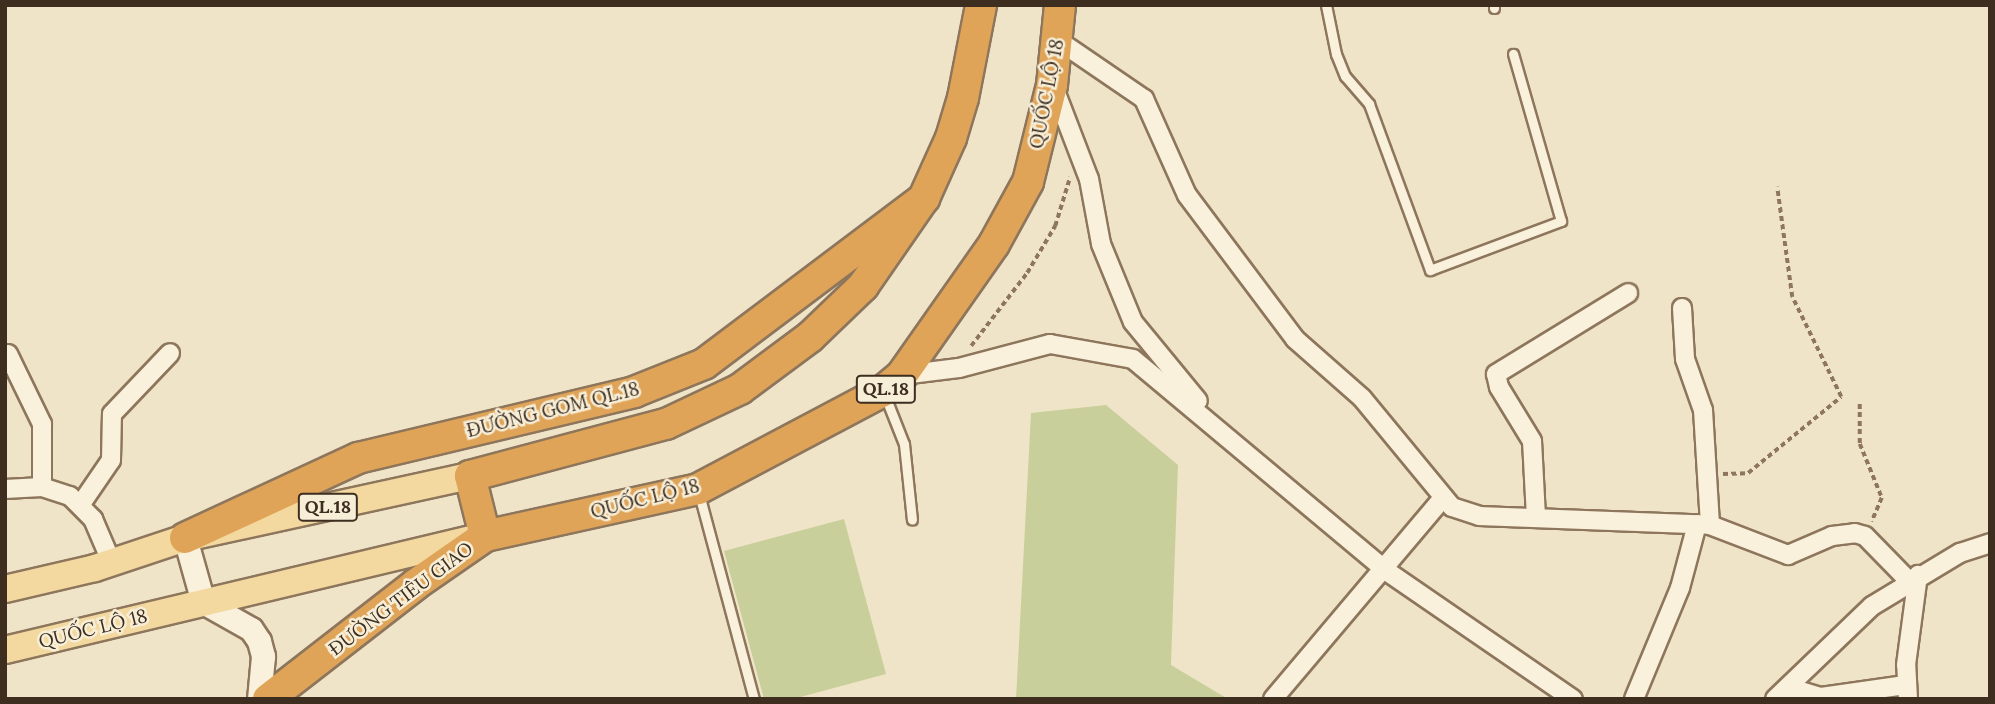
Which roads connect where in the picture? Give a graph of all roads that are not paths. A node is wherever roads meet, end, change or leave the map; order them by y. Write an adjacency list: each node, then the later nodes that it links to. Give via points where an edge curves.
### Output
1 (981, 5): 7 (highway, QL.18, via 963,99)
2 (1060, 5): 4 (highway, QUỐC LỘ 18 / QL.18)
3 (1326, 5): 5 (lane, via 1336,54 1345,76 1369,104 1430,270 1561,221)
4 (1059, 41): 6 (highway, QUỐC LỘ 18 / QL.18); 18 (street, via 1144,99 1187,195 1295,338 1362,398)
5 (1513, 54)
6 (1052, 85): 12 (highway, QUỐC LỘ 18 / QL.18, via 1028,182 994,244); 13 (street, via 1089,179 1101,244 1133,322)
7 (925, 198): 14 (highway, QL.18, via 863,286 810,337 740,389 666,424); 24 (highway, ĐƯỜNG GOM QL.18 / QL.18, via 704,364 634,392 358,458)
8 (1629, 293): 20 (street, via 1496,374 1499,387 1532,441)
9 (1682, 308): 22 (street, via 1685,359 1701,399 1707,474)
10 (170, 353): 19 (street, via 112,414 111,460)
11 (8, 354): 15 (street, via 42,424)
12 (893, 383): 13 (street, via 1051,344 1133,359); 17 (highway, QUỐC LỘ 18 / QL.18); 21 (lane)
13 (1217, 426): 27 (street)
14 (470, 476): 23 (highway, ĐƯỜNG TIÊU GIAO); 24 (main road, QL.18)
15 (42, 487): 16 (street); 19 (street)
16 (5, 489)
17 (698, 489): 23 (highway, QUỐC LỘ 18 / QL.18); 36 (lane)
18 (1442, 499): 20 (street, via 1479,516); 27 (street)
19 (80, 504): 26 (street, via 93,519)
20 (1536, 517): 22 (street)
21 (912, 520)
22 (1703, 525): 28 (street, via 1788,555 1843,533 1865,536); 39 (street)
23 (485, 536): 30 (main road, QUỐC LỘ 18 / QL.18); 35 (highway, ĐƯỜNG TIÊU GIAO, via 416,583)
24 (185, 538): 26 (main road, QL.18); 30 (main road)
25 (1990, 543): 28 (street)
26 (111, 561): 29 (main road, QL.18)
27 (1385, 570): 37 (street); 38 (street)
28 (1914, 578): 32 (street, via 1872,606); 33 (street)
29 (5, 589)
30 (203, 602): 31 (main road, QUỐC LỘ 18 / QL.18); 34 (main road, via 251,629 259,641 263,656)
31 (5, 650)
32 (1791, 688): 33 (street, via 1821,697); 40 (street)
33 (1906, 692)
34 (259, 699)
35 (268, 699)
36 (754, 699)
37 (1273, 699)
38 (1573, 699)
39 (1634, 699)
40 (1774, 699)

